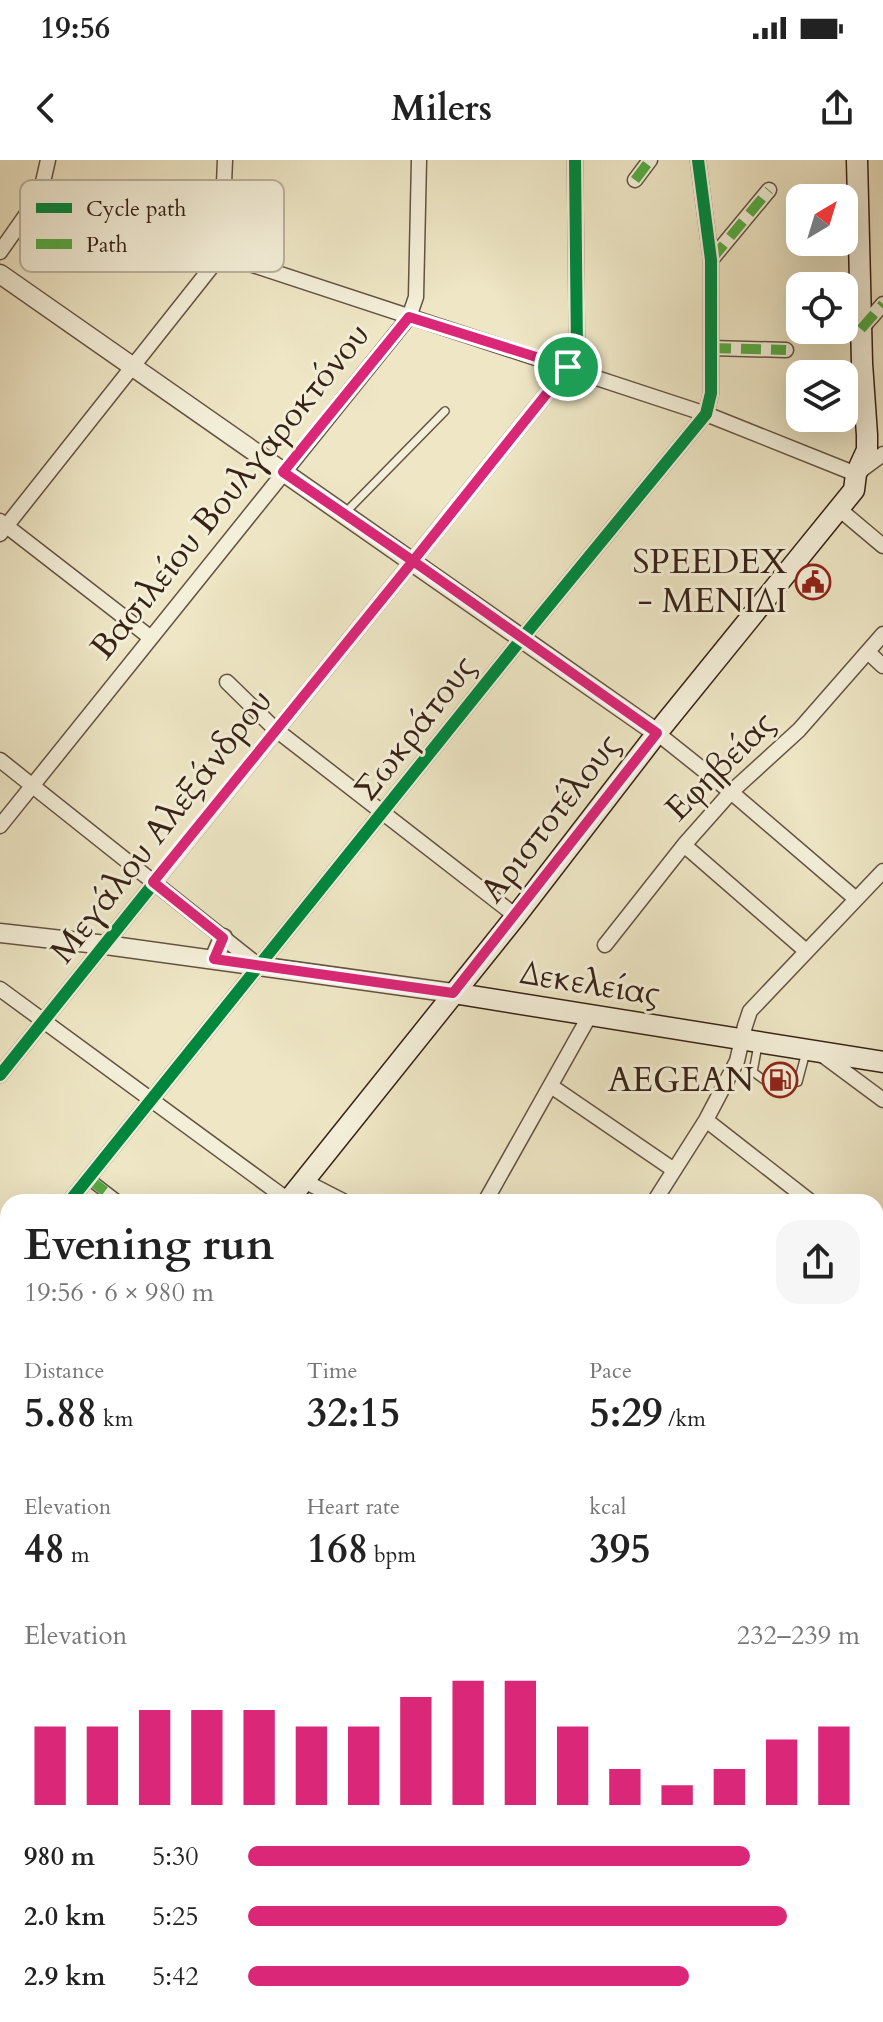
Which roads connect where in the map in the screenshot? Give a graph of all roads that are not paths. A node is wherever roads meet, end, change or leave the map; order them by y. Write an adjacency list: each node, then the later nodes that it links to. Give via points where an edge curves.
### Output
1 (48, 160): 8 (street)
2 (225, 160): 9 (street)
3 (419, 160): 19 (street, Βασιλείου Βουλγαροκτόνου, via 416,297)
4 (575, 160): 24 (street, Μεγάλου Αλεξάνδρου, via 577,351)
5 (650, 160): 10 (street)
6 (698, 160): 14 (street)
7 (857, 160): 20 (main road, Αριστοτέλους)
8 (43, 180)
9 (224, 180)
10 (635, 180)
11 (769, 190): 14 (street)
12 (20, 224): 13 (street)
13 (0, 252)
14 (711, 260): 21 (street)
15 (208, 272): 23 (street)
16 (273, 272): 19 (street)
17 (0, 274): 23 (street)
18 (883, 304): 20 (street)
19 (409, 317): 24 (street); 28 (street, Βασιλείου Βουλγαροκτόνου)
20 (861, 329): 29 (main road, Αριστοτέλους, via 867,450)
21 (711, 348): 22 (street); 26 (street)
22 (786, 350)
23 (133, 367): 28 (street); 32 (street)
24 (568, 367): 26 (street); 34 (street, Μεγάλου Αλεξάνδρου)
25 (445, 411): 31 (lane)
26 (706, 414): 29 (street); 36 (street, Σωκράτους)
27 (883, 454): 29 (street)
28 (283, 472): 31 (street); 37 (street, Βασιλείου Βουλγαροκτόνου)
29 (856, 474): 30 (main road, Αριστοτέλους, via 854,490)
30 (839, 509): 33 (street); 42 (main road, Αριστοτέλους)
31 (343, 514): 34 (street)
32 (2, 527): 37 (street)
33 (883, 546)
34 (413, 561): 36 (street); 41 (street, Μεγάλου Αλεξάνδρου)
35 (883, 634): 38 (street, Εφηβείας)
36 (523, 637): 42 (street); 46 (street, Σωκράτους)
37 (151, 638): 44 (street, Βασιλείου Βουλγαροκτόνου)
38 (869, 653): 39 (street); 45 (street, Εφηβείας, via 799,730)
39 (883, 666)
40 (227, 682): 41 (street)
41 (275, 729): 46 (street); 50 (street, Μεγάλου Αλεξάνδρου)
42 (657, 733): 45 (street); 52 (main road, Αριστοτέλους)
43 (0, 760): 44 (street)
44 (32, 786): 47 (street, Βασιλείου Βουλγαροκτόνου); 50 (street)
45 (731, 792): 48 (street, Εφηβείας); 51 (street)
46 (382, 814): 52 (street); 59 (street, Σωκράτους)
47 (0, 826)
48 (684, 845): 56 (street, Εφηβείας); 57 (street)
49 (883, 871): 51 (street)
50 (153, 882): 54 (street); 55 (street, Μεγάλου Αλεξάνδρου)
51 (856, 899): 57 (street)
52 (516, 916): 61 (main road, Αριστοτέλους)
53 (0, 933): 55 (street, Δεκελείας)
54 (223, 938): 58 (street); 59 (street)
55 (106, 945): 58 (street, Δεκελείας); 63 (street, Μεγάλου Αλεξάνδρου)
56 (605, 945)
57 (806, 951): 64 (street, via 750,1011)
58 (214, 959): 59 (street, Δεκελείας)
59 (259, 966): 61 (street, Δεκελείας); 71 (street, Σωκράτους)
60 (0, 989): 63 (street)
61 (453, 993): 62 (main road, Δεκελείας); 76 (main road, Αριστοτέλους)
62 (590, 1015): 64 (main road, Δεκελείας); 70 (street)
63 (44, 1021): 67 (street, Μεγάλου Αλεξάνδρου); 71 (street)
64 (750, 1040): 65 (main road, Δεκελείας); 68 (lane, via 753,1072); 73 (street)
65 (812, 1050): 66 (main road, Δεκελείας); 69 (lane, via 798,1082); 72 (street)
66 (883, 1062)
67 (0, 1075)
68 (764, 1080)
69 (791, 1083)
70 (551, 1086): 74 (street); 82 (street)
71 (152, 1100): 75 (street, Σωκράτους); 79 (street)
72 (883, 1100)
73 (706, 1120): 74 (street); 84 (street)
74 (674, 1170): 83 (street)
75 (89, 1179): 77 (street, Σωκράτους); 78 (street)
76 (304, 1181): 80 (main road, Αριστοτέλους); 81 (street)
77 (76, 1194)
78 (109, 1194)
79 (279, 1194)
80 (294, 1194)
81 (329, 1194)
82 (490, 1194)
83 (659, 1194)
84 (801, 1194)

